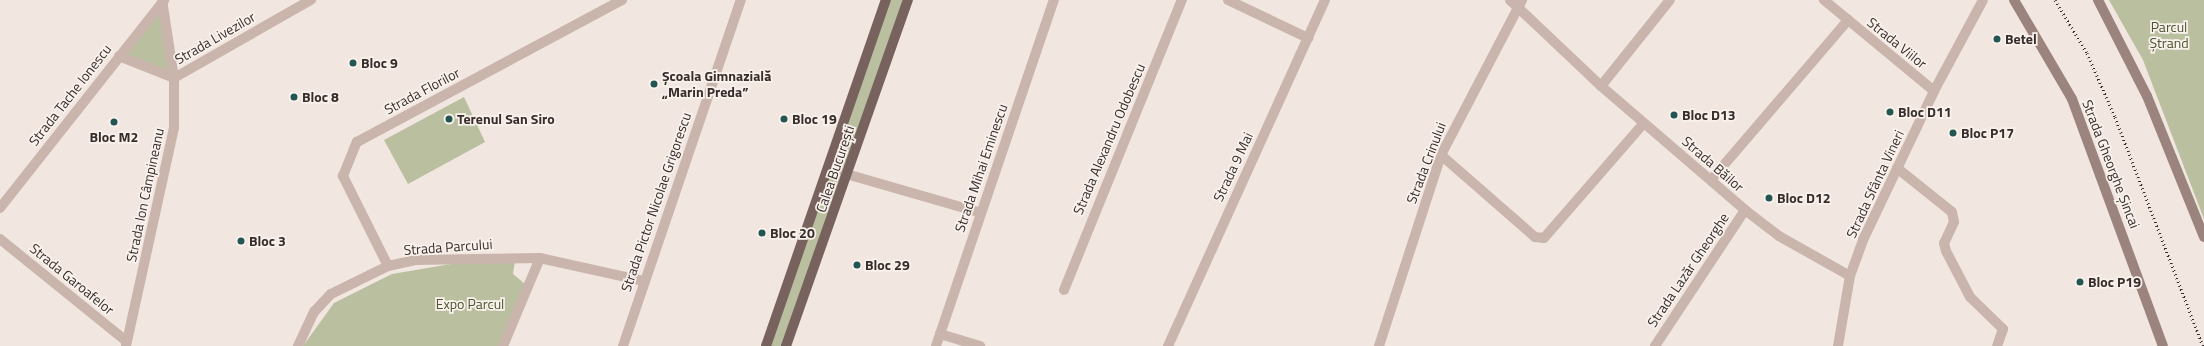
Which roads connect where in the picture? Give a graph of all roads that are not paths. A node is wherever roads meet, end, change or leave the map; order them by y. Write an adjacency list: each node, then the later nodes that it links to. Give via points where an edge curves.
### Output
1 (163, 0): 20 (street, Strada Tache Ionescu); 21 (street, Strada Ion Câmpineanu)
2 (311, 0): 21 (street, Strada Livezilor)
3 (622, 0): 36 (street, Strada Florilor, via 357,142 343,176)
4 (741, 0): 38 (street, Strada Pictor Nicolae Grigorescu)
5 (886, 0): 27 (main road, Calea București)
6 (908, 0): 28 (main road, Calea București)
7 (1054, 0): 32 (street, Strada Mihai Eminescu)
8 (1182, 0): 39 (street, Strada Alexandru Odobescu)
9 (1228, 0): 19 (street)
10 (1325, 0): 19 (street, Strada 9 Mai)
11 (1510, 0): 17 (street, Strada Băilor)
12 (1670, 0): 22 (street)
13 (1824, 0): 18 (street, Strada Viilor)
14 (1984, 0): 23 (street, Strada Sfânta Vineri)
15 (2014, 0): 54 (main road, Strada Gheorghe Șincai, via 2072,99)
16 (2098, 0): 33 (main road, via 2147,96)
17 (1519, 4): 22 (street, Strada Băilor); 25 (street, Strada Crinului)
18 (1848, 20): 23 (street, Strada Viilor); 29 (street)
19 (1308, 38): 49 (street, Strada 9 Mai)
20 (118, 56): 21 (street); 30 (street, Strada Tache Ionescu)
21 (174, 78): 41 (street, Strada Ion Câmpineanu, via 170,152)
22 (1601, 86): 24 (street, Strada Băilor)
23 (1934, 91): 26 (street, Strada Sfânta Vineri)
24 (1644, 123): 25 (street, via 1544,238 1535,237); 29 (street, Strada Băilor)
25 (1441, 155): 50 (street, Strada Crinului)
26 (1897, 168): 37 (street, Strada Sfânta Vineri); 53 (street, via 1952,212 1954,222 1944,243 1946,251 1970,297 2003,329)
27 (829, 169): 28 (street); 45 (main road, Calea București)
28 (848, 176): 32 (street); 46 (main road, Calea București)
29 (1711, 180): 31 (street, Strada Băilor)
30 (0, 208)
31 (1745, 210): 37 (street, Strada Băilor, via 1779,236); 51 (street, Strada Lazăr Gheorghe)
32 (981, 213): 40 (street, Strada Mihai Eminescu)
33 (2204, 237)
34 (0, 239): 41 (street, Strada Garoafelor)
35 (540, 258): 36 (street, Strada Parcului, via 416,260); 38 (street, Strada Parcului); 43 (street)
36 (388, 266): 42 (street, Strada Parcului, via 331,294 314,312)
37 (1850, 276): 52 (street, Strada Sfânta Vineri)
38 (644, 281): 44 (street, Strada Pictor Nicolae Grigorescu)
39 (1064, 290)
40 (940, 334): 47 (street, Strada Mihai Eminescu); 48 (street)
41 (126, 344)
42 (298, 346)
43 (504, 346)
44 (623, 346)
45 (766, 346)
46 (786, 346)
47 (936, 346)
48 (980, 346)
49 (1168, 346)
50 (1379, 346)
51 (1655, 346)
52 (1838, 346)
53 (1997, 346)
54 (2163, 346)

